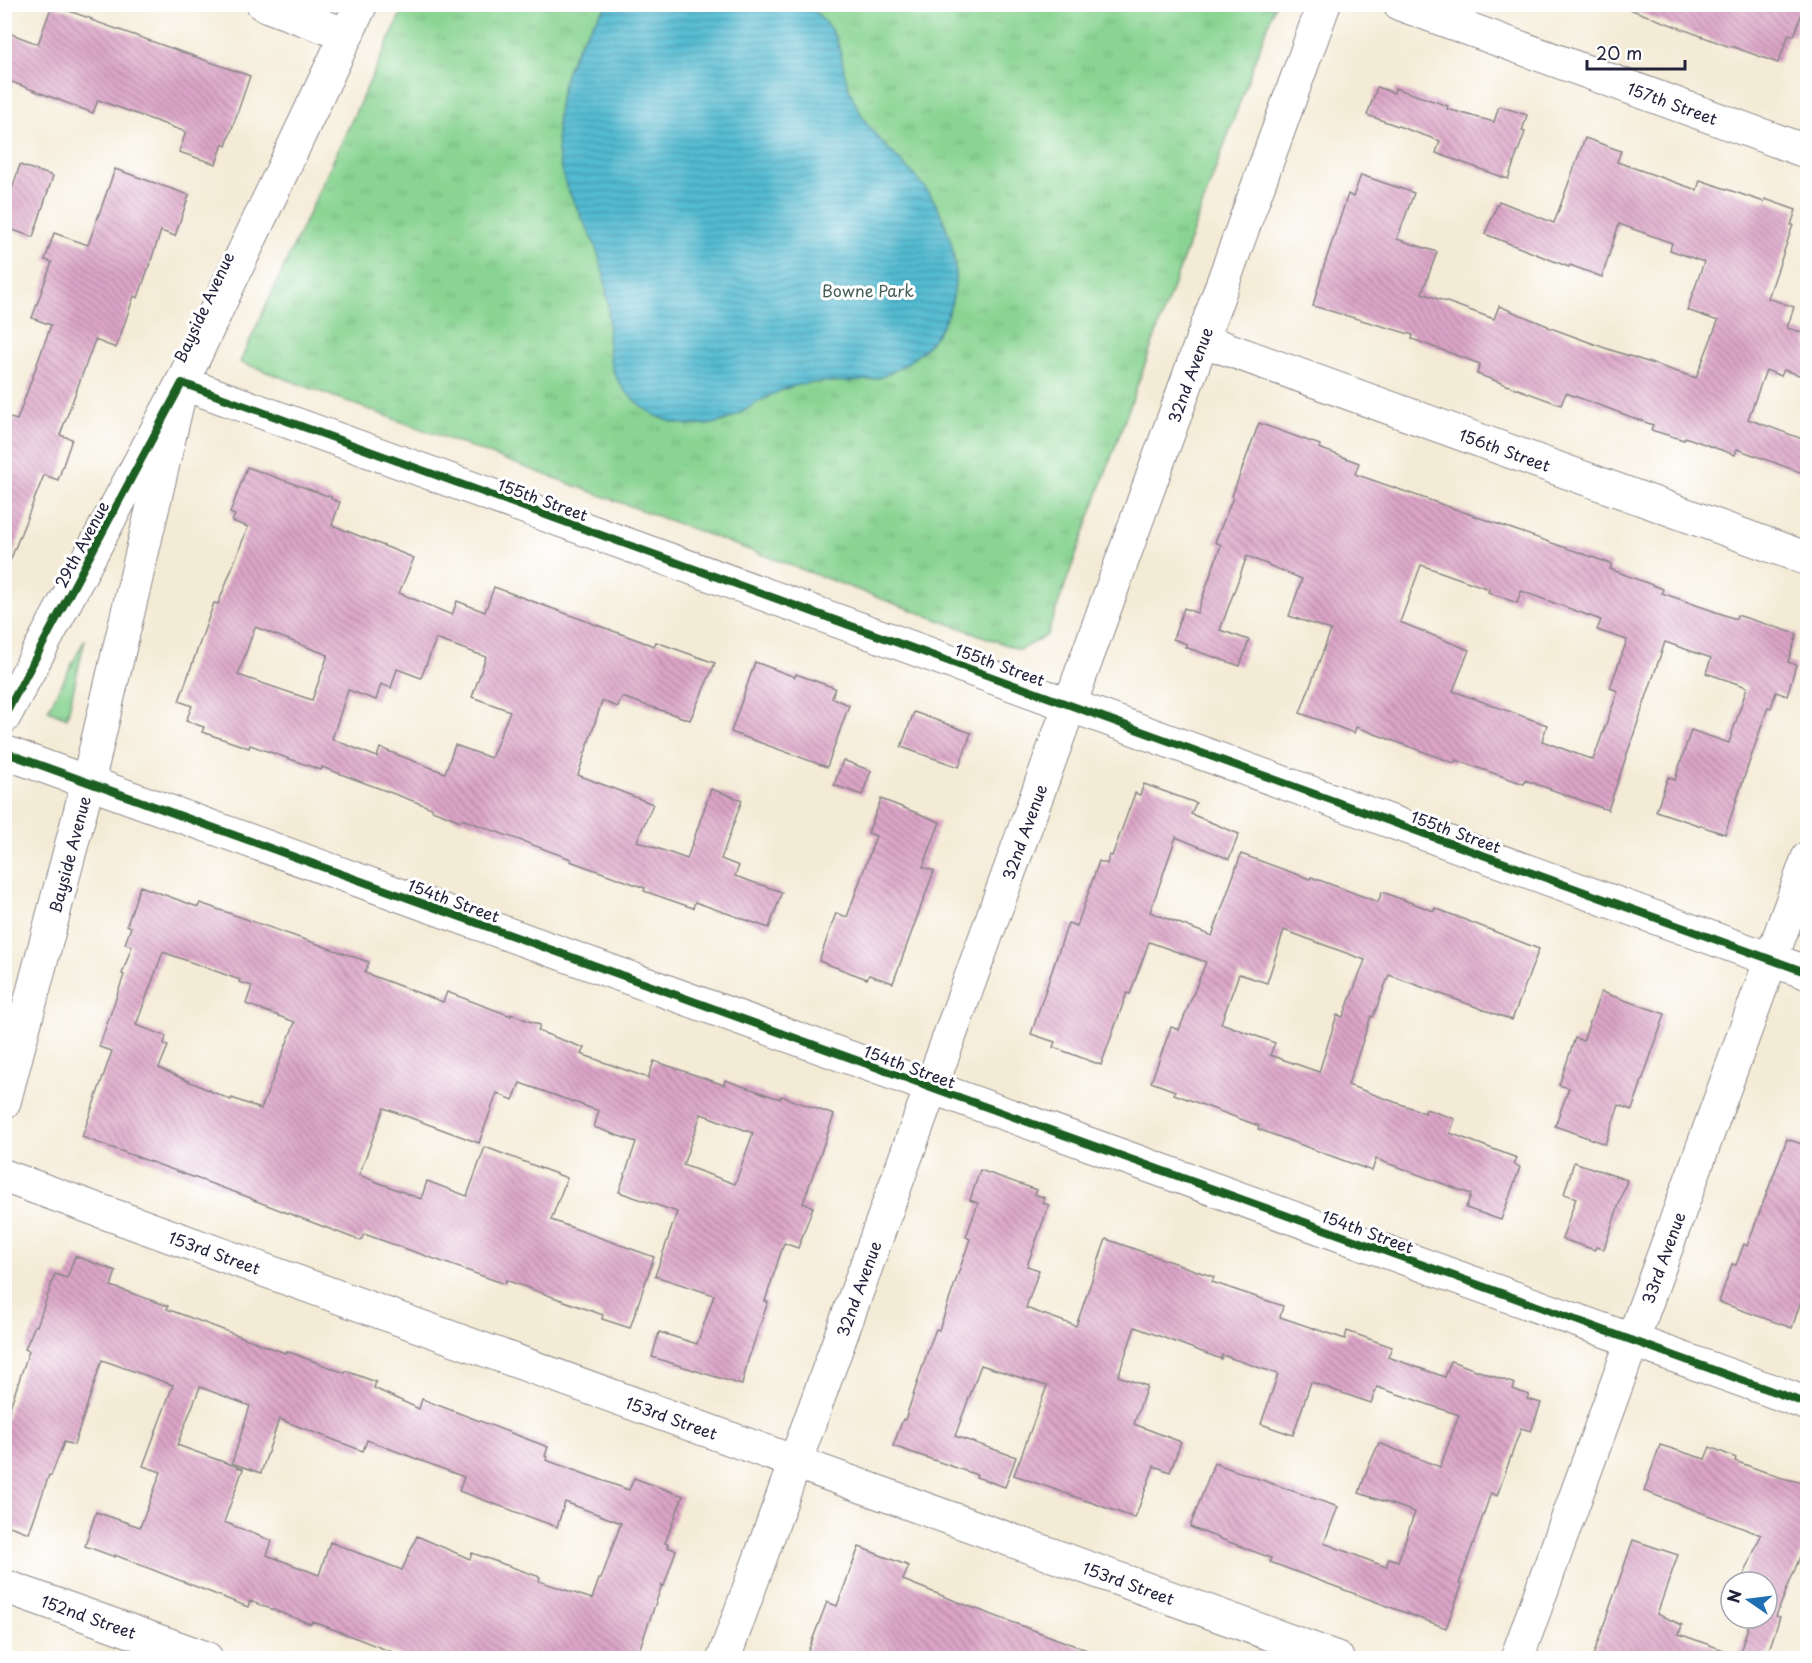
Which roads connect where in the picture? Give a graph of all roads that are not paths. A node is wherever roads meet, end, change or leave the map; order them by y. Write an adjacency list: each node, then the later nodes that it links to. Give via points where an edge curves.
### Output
1 (264, 4): 5 (street)
2 (361, 4): 5 (street)
3 (1324, 4): 7 (street, 32nd Avenue)
4 (1400, 4): 6 (street, 157th Street)
5 (347, 35): 8 (street, Bayside Avenue)
6 (1808, 152)
7 (1202, 340): 9 (street, 156th Street); 10 (street, 32nd Avenue)
8 (182, 383): 10 (street, 155th Street); 11 (street, 29th Avenue); 13 (street, Bayside Avenue)
9 (1808, 559)
10 (1070, 705): 15 (street, 155th Street); 17 (street, 32nd Avenue)
11 (4, 717)
12 (4, 752): 13 (street, 154th Street)
13 (88, 782): 17 (street, 154th Street); 18 (street, Bayside Avenue)
14 (1808, 858): 15 (street, 33rd Avenue)
15 (1771, 959): 16 (street, 155th Street); 20 (street, 33rd Avenue)
16 (1808, 972)
17 (932, 1088): 20 (street, 154th Street); 22 (street, 32nd Avenue)
18 (4, 1102)
19 (4, 1176): 22 (street, 153rd Street)
20 (1632, 1341): 21 (street, 154th Street); 27 (street, 33rd Avenue)
21 (1808, 1404)
22 (795, 1462): 25 (street, 32nd Avenue); 26 (street, 153rd Street)
23 (4, 1586): 24 (street, 152nd Street)
24 (206, 1659)
25 (724, 1659)
26 (1337, 1659)
27 (1517, 1659)

